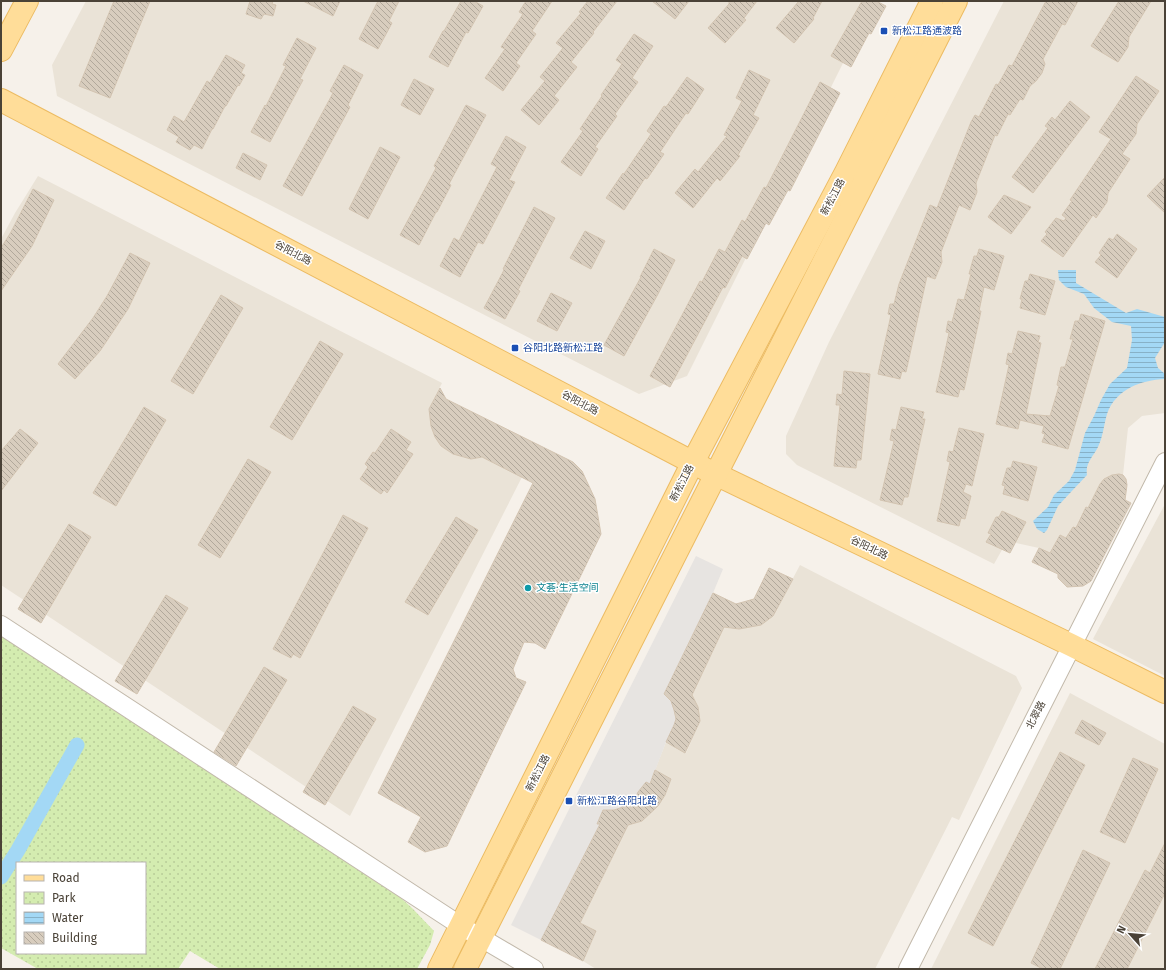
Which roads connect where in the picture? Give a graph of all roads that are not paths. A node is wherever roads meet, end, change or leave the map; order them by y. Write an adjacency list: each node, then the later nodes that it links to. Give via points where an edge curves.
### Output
1 (27, 1): 4 (main road)
2 (932, 1): 6 (main road, 新松江路, via 846,172)
3 (956, 1): 8 (main road)
4 (1, 50)
5 (1, 100): 6 (main road, 谷阳北路)
6 (693, 462): 8 (main road, 谷阳北路); 12 (main road, 新松江路)
7 (1165, 462): 10 (street, 北翠路)
8 (717, 474): 10 (main road, 谷阳北路); 13 (main road)
9 (1, 626): 12 (street)
10 (1072, 645): 11 (main road, 谷阳北路); 17 (street, 北翠路)
11 (1165, 692)
12 (461, 926): 13 (street); 14 (main road, 新松江路)
13 (481, 937): 15 (main road); 16 (street)
14 (439, 969)
15 (465, 969)
16 (534, 969)
17 (908, 969)

